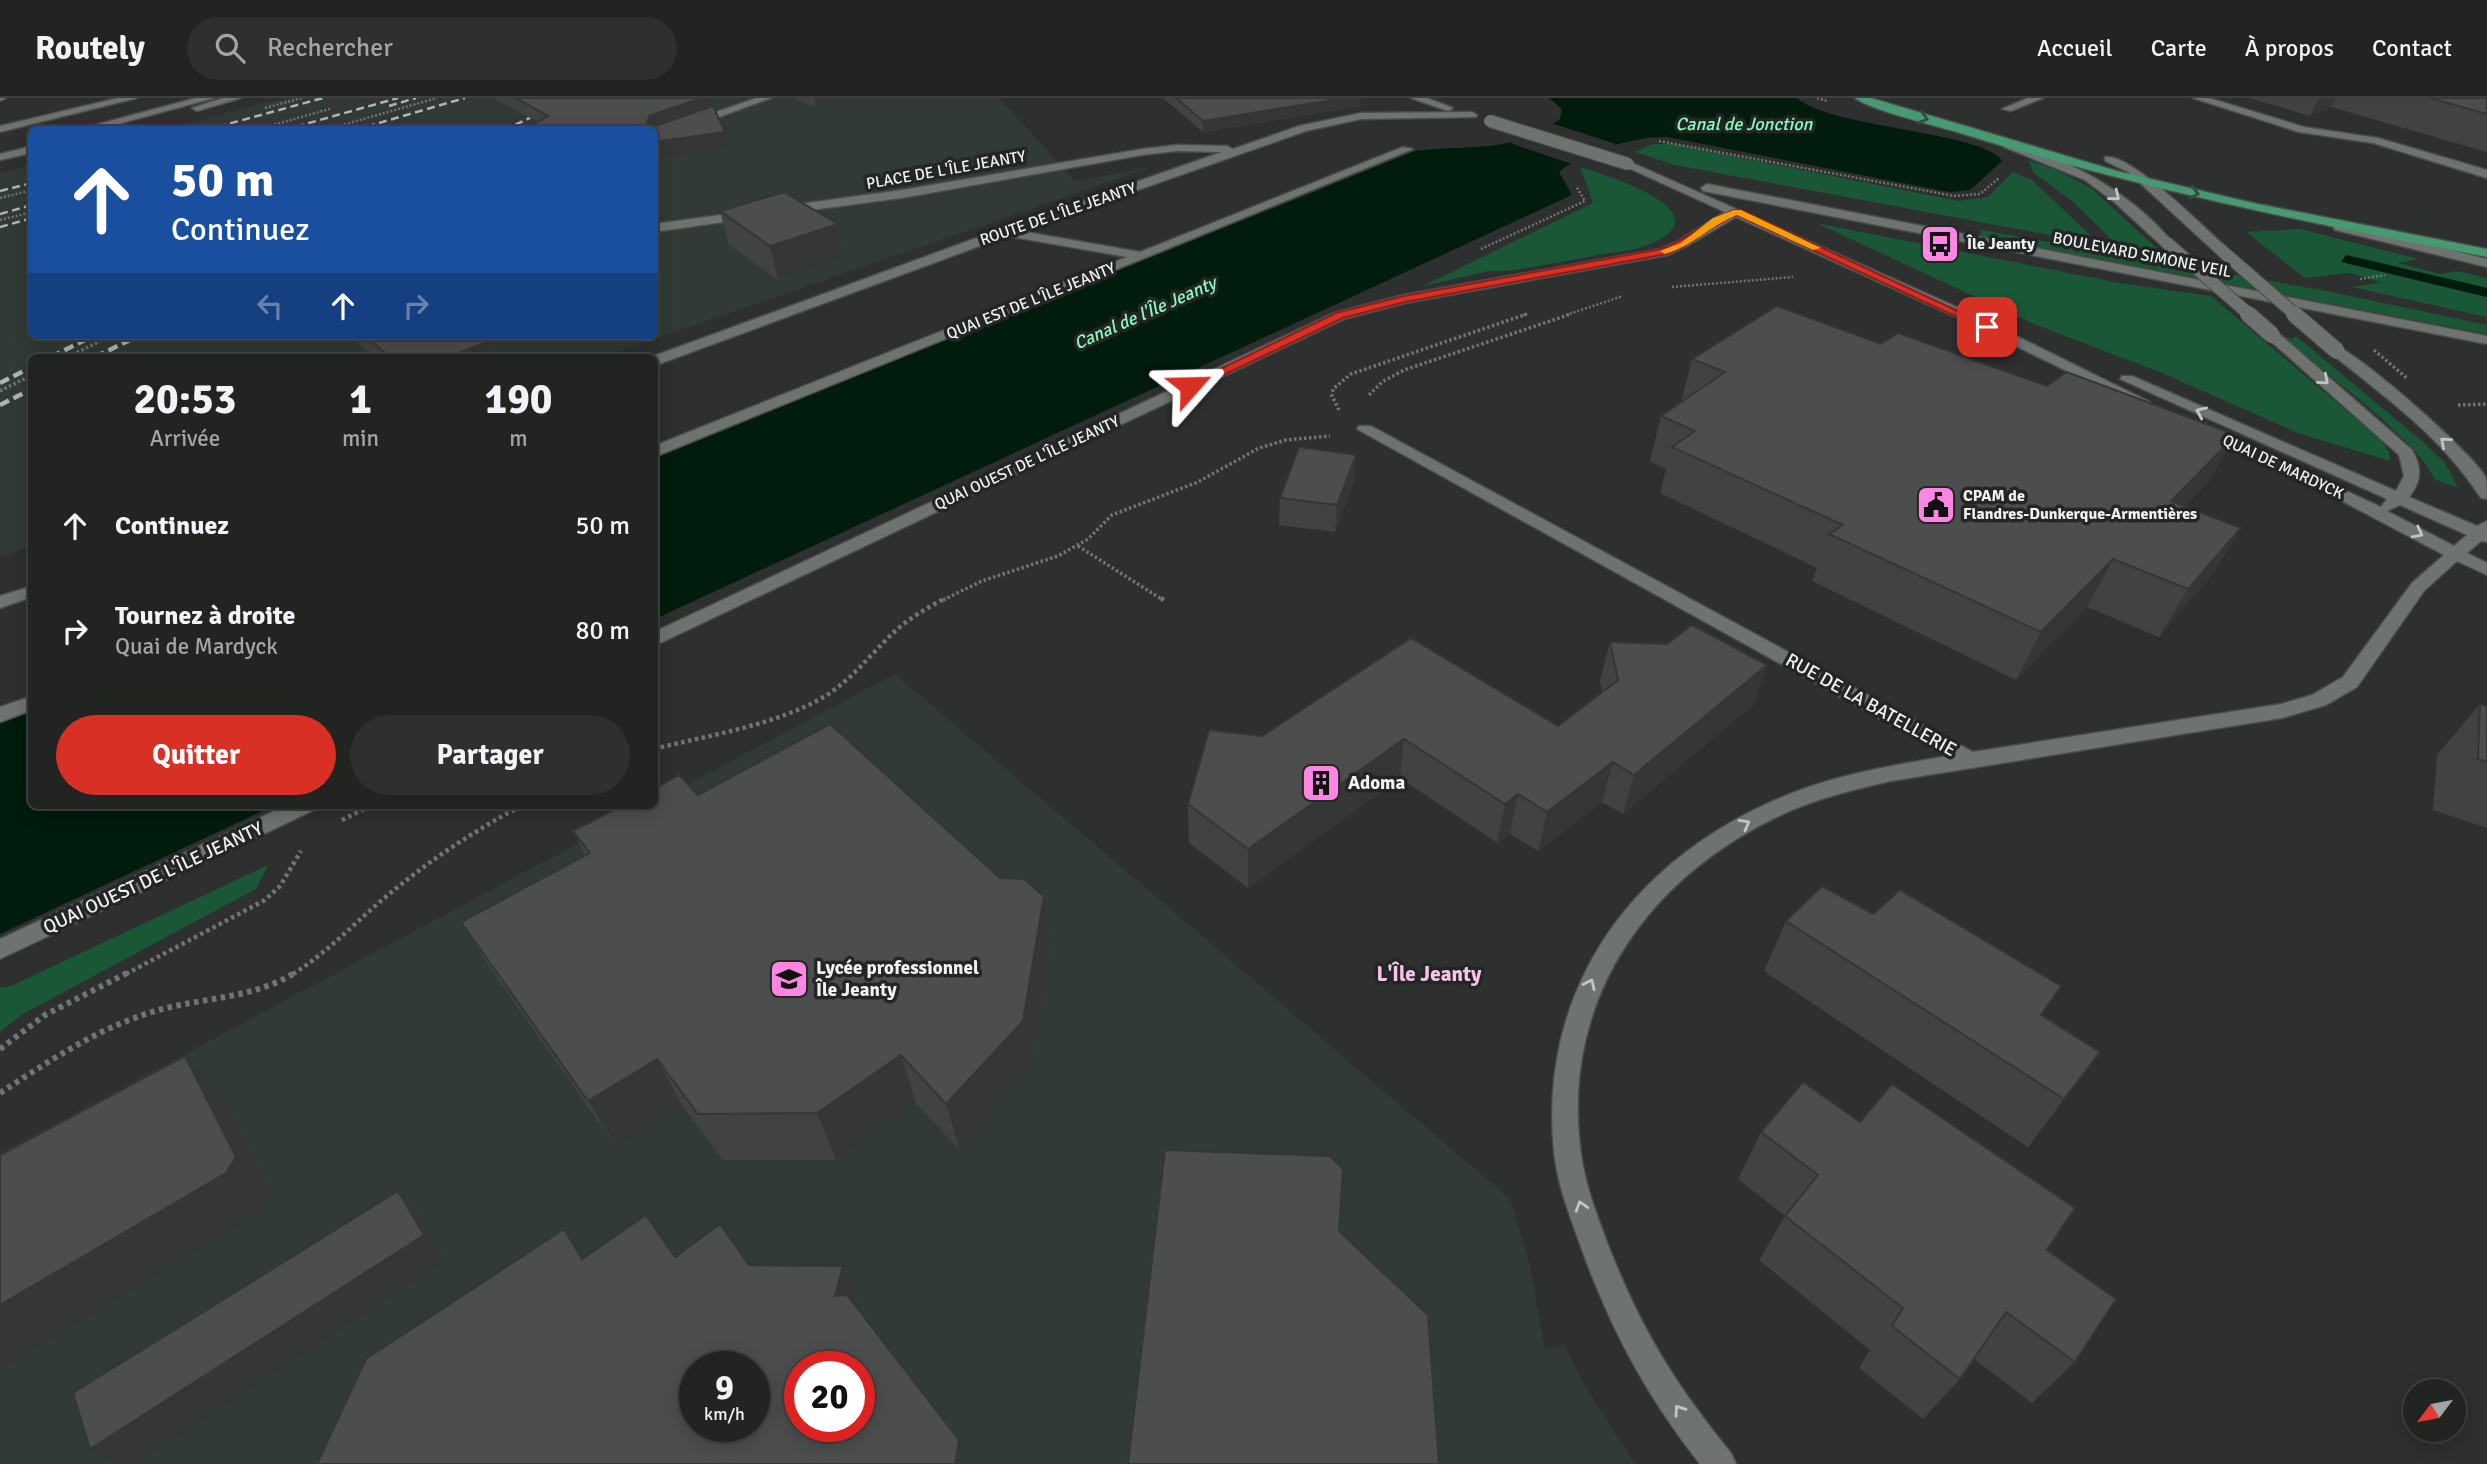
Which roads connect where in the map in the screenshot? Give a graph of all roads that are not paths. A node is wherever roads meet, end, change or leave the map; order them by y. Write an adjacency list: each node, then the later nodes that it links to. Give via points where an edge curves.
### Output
1 (97, 98): 13 (street)
2 (132, 98): 16 (street)
3 (209, 98): 14 (street)
4 (236, 98): 15 (street)
5 (766, 98): 18 (street)
6 (1416, 98): 12 (street)
7 (1860, 98): 19 (main road, one-way to 19)
8 (1896, 98): 17 (main road)
9 (2038, 98): 11 (street)
10 (2198, 98): 28 (street, via 2303,130 2374,140)
11 (2007, 109)
12 (1472, 115): 22 (street, ROUTE DE L'ÎLE JEANTY, via 1352,117); 27 (street, bridge)
13 (0, 121)
14 (97, 126)
15 (126, 126)
16 (0, 129)
17 (2019, 134)
18 (658, 137)
19 (1987, 137): 29 (main road); 45 (street, one-way to 45, bridge, via 2089,178 2273,335 2406,453 2413,476)
20 (28, 143): 21 (street)
21 (0, 149)
22 (1242, 149): 33 (street, PLACE DE L'ÎLE JEANTY, via 1152,150 902,194); 34 (street, ROUTE DE L'ÎLE JEANTY)
23 (1407, 149): 37 (street, QUAI EST DE L'ÎLE JEANTY)
24 (28, 150): 25 (street)
25 (0, 157)
26 (2104, 157): 29 (street)
27 (1628, 164): 31 (street, QUAI DE MARDYCK); 40 (street, BOULEVARD SIMONE VEIL, via 1735,194)
28 (2487, 174)
29 (2148, 175): 32 (main road, one-way to 32); 44 (street, one-way to 29, bridge, via 2476,473 2453,448 2221,250)
30 (2247, 191): 35 (main road)
31 (1737, 212): 39 (street, QUAI DE MARDYCK); 52 (street, QUAI OUEST DE L'ÎLE JEANTY, via 1716,220 1675,249 1404,299 1339,316)
32 (2306, 219): 36 (main road); 38 (street)
33 (658, 228)
34 (1005, 232): 37 (street); 41 (street, ROUTE DE L'ÎLE JEANTY)
35 (2487, 243)
36 (2487, 253)
37 (1143, 256): 43 (street, QUAI EST DE L'ÎLE JEANTY)
38 (2487, 263)
39 (1963, 315): 45 (street, QUAI DE MARDYCK, one-way to 39, via 2093,365); 46 (street, QUAI DE MARDYCK)
40 (2487, 340)
41 (658, 360)
42 (1365, 429): 55 (street, RUE DE LA BATELLERIE)
43 (658, 450)
44 (2487, 495)
45 (2397, 500): 46 (street); 47 (street, QUAI DE MARDYCK)
46 (2379, 512): 48 (street, QUAI DE MARDYCK, one-way to 48)
47 (2485, 532): 48 (street, RUE DE LA BATELLERIE)
48 (2457, 554): 49 (street, QUAI DE MARDYCK); 55 (street, RUE DE LA BATELLERIE, via 2418,587 2350,682 2319,700 2282,711)
49 (2487, 570)
50 (28, 592): 51 (street)
51 (0, 602)
52 (658, 638)
53 (28, 704): 54 (street)
54 (0, 715)
55 (1971, 760): 58 (street, one-way to 55, via 1643,1357 1588,1230 1567,1152 1565,1117 1564,1083 1577,1016 1603,957 1626,922 1695,855 1727,834 1784,805 1853,784)
56 (298, 809): 57 (street, QUAI OUEST DE L'ÎLE JEANTY)
57 (0, 950)
58 (1720, 1464)

